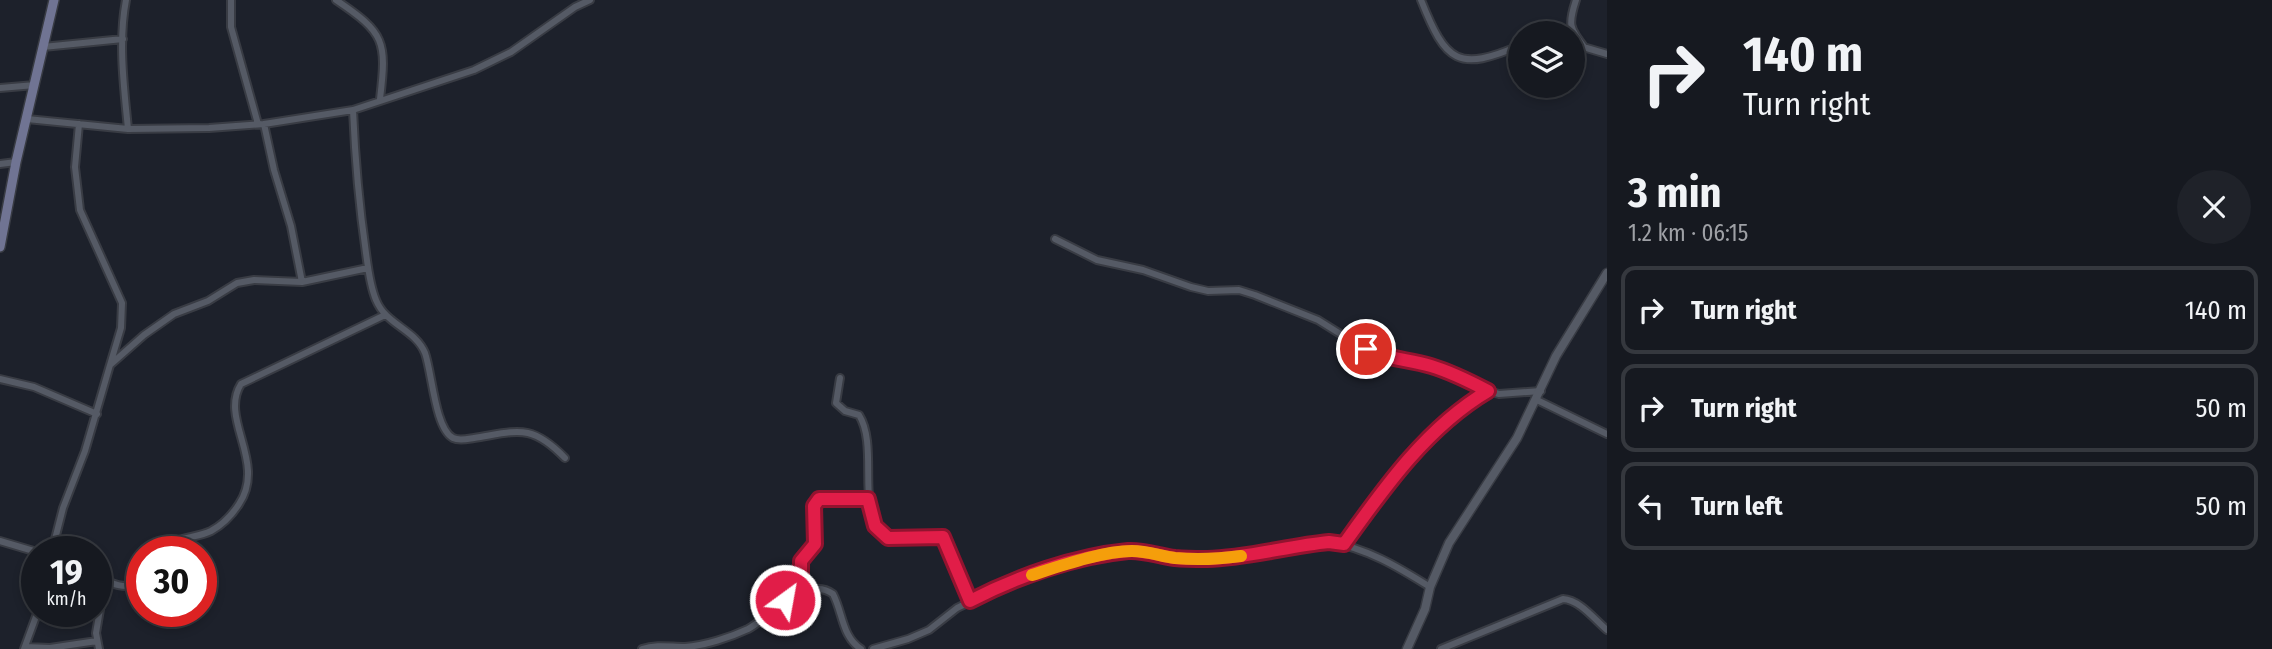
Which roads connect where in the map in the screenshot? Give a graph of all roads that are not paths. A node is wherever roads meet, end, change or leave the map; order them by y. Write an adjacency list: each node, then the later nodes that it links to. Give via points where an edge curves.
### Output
1 (54, 0): 10 (main road)
2 (126, 0): 9 (street)
3 (231, 0): 20 (street, via 231,27)
4 (336, 0): 16 (street, via 370,24 379,39 383,54)
5 (590, 0): 16 (street, via 511,52 474,70)
6 (1421, 0): 12 (street, via 1448,51 1462,60 1488,58)
7 (1576, 0): 8 (street)
8 (1570, 21)
9 (123, 39): 10 (street); 21 (street)
10 (43, 47): 14 (main road)
11 (1585, 48): 13 (street)
12 (1508, 50)
13 (1607, 54)
14 (35, 85): 15 (street); 18 (main road)
15 (0, 88)
16 (380, 99): 17 (street)
17 (353, 110): 20 (street); 26 (street)
18 (27, 119): 19 (street); 22 (main road)
19 (79, 124): 21 (street); 30 (street, via 75,167 80,210 122,303 121,328)
20 (261, 124): 21 (street); 28 (street)
21 (128, 129)
22 (16, 162): 23 (street); 25 (main road)
23 (0, 164)
24 (1055, 239): 33 (street, via 1097,260 1191,287 1255,295 1318,320 1384,357 1454,373)
25 (0, 247)
26 (368, 268): 28 (street); 29 (street, via 376,300)
27 (1607, 272): 34 (street, via 1556,356)
28 (302, 282): 30 (street, via 237,283 159,322)
29 (386, 315): 38 (street, via 419,341 439,415 451,438 533,432); 41 (street, via 241,384 234,394 234,406 246,451 245,492 227,520)
30 (110, 365): 36 (street)
31 (840, 378): 39 (street, via 836,402 859,415 865,428)
32 (0, 379): 36 (street, via 34,387)
33 (1488, 391): 34 (street); 43 (street, via 1468,402 1423,445)
34 (1541, 391): 35 (street)
35 (1537, 400): 37 (street); 45 (street, via 1449,543)
36 (97, 414): 40 (street)
37 (1607, 435)
38 (565, 458)
39 (868, 499): 46 (street, via 815,502 815,544 801,561 803,580); 47 (street, via 875,526 888,538 943,537)
40 (56, 536)
41 (193, 536)
42 (0, 541): 44 (street)
43 (1344, 544): 45 (street, via 1380,558); 47 (street, via 1329,542 1207,559 1128,551 1063,565)
44 (21, 547)
45 (1430, 587): 52 (street)
46 (794, 595): 55 (street, via 740,633 698,645); 56 (street, via 830,590 844,628)
47 (970, 601): 57 (street, via 929,630)
48 (32, 627): 53 (street)
49 (99, 627): 51 (street)
50 (1607, 630): 58 (street, via 1579,605 1563,599)
51 (97, 641): 53 (street); 54 (street)
52 (1411, 647)
53 (24, 648)
54 (99, 649)
55 (642, 649)
56 (861, 649)
57 (873, 649)
58 (1441, 649)

